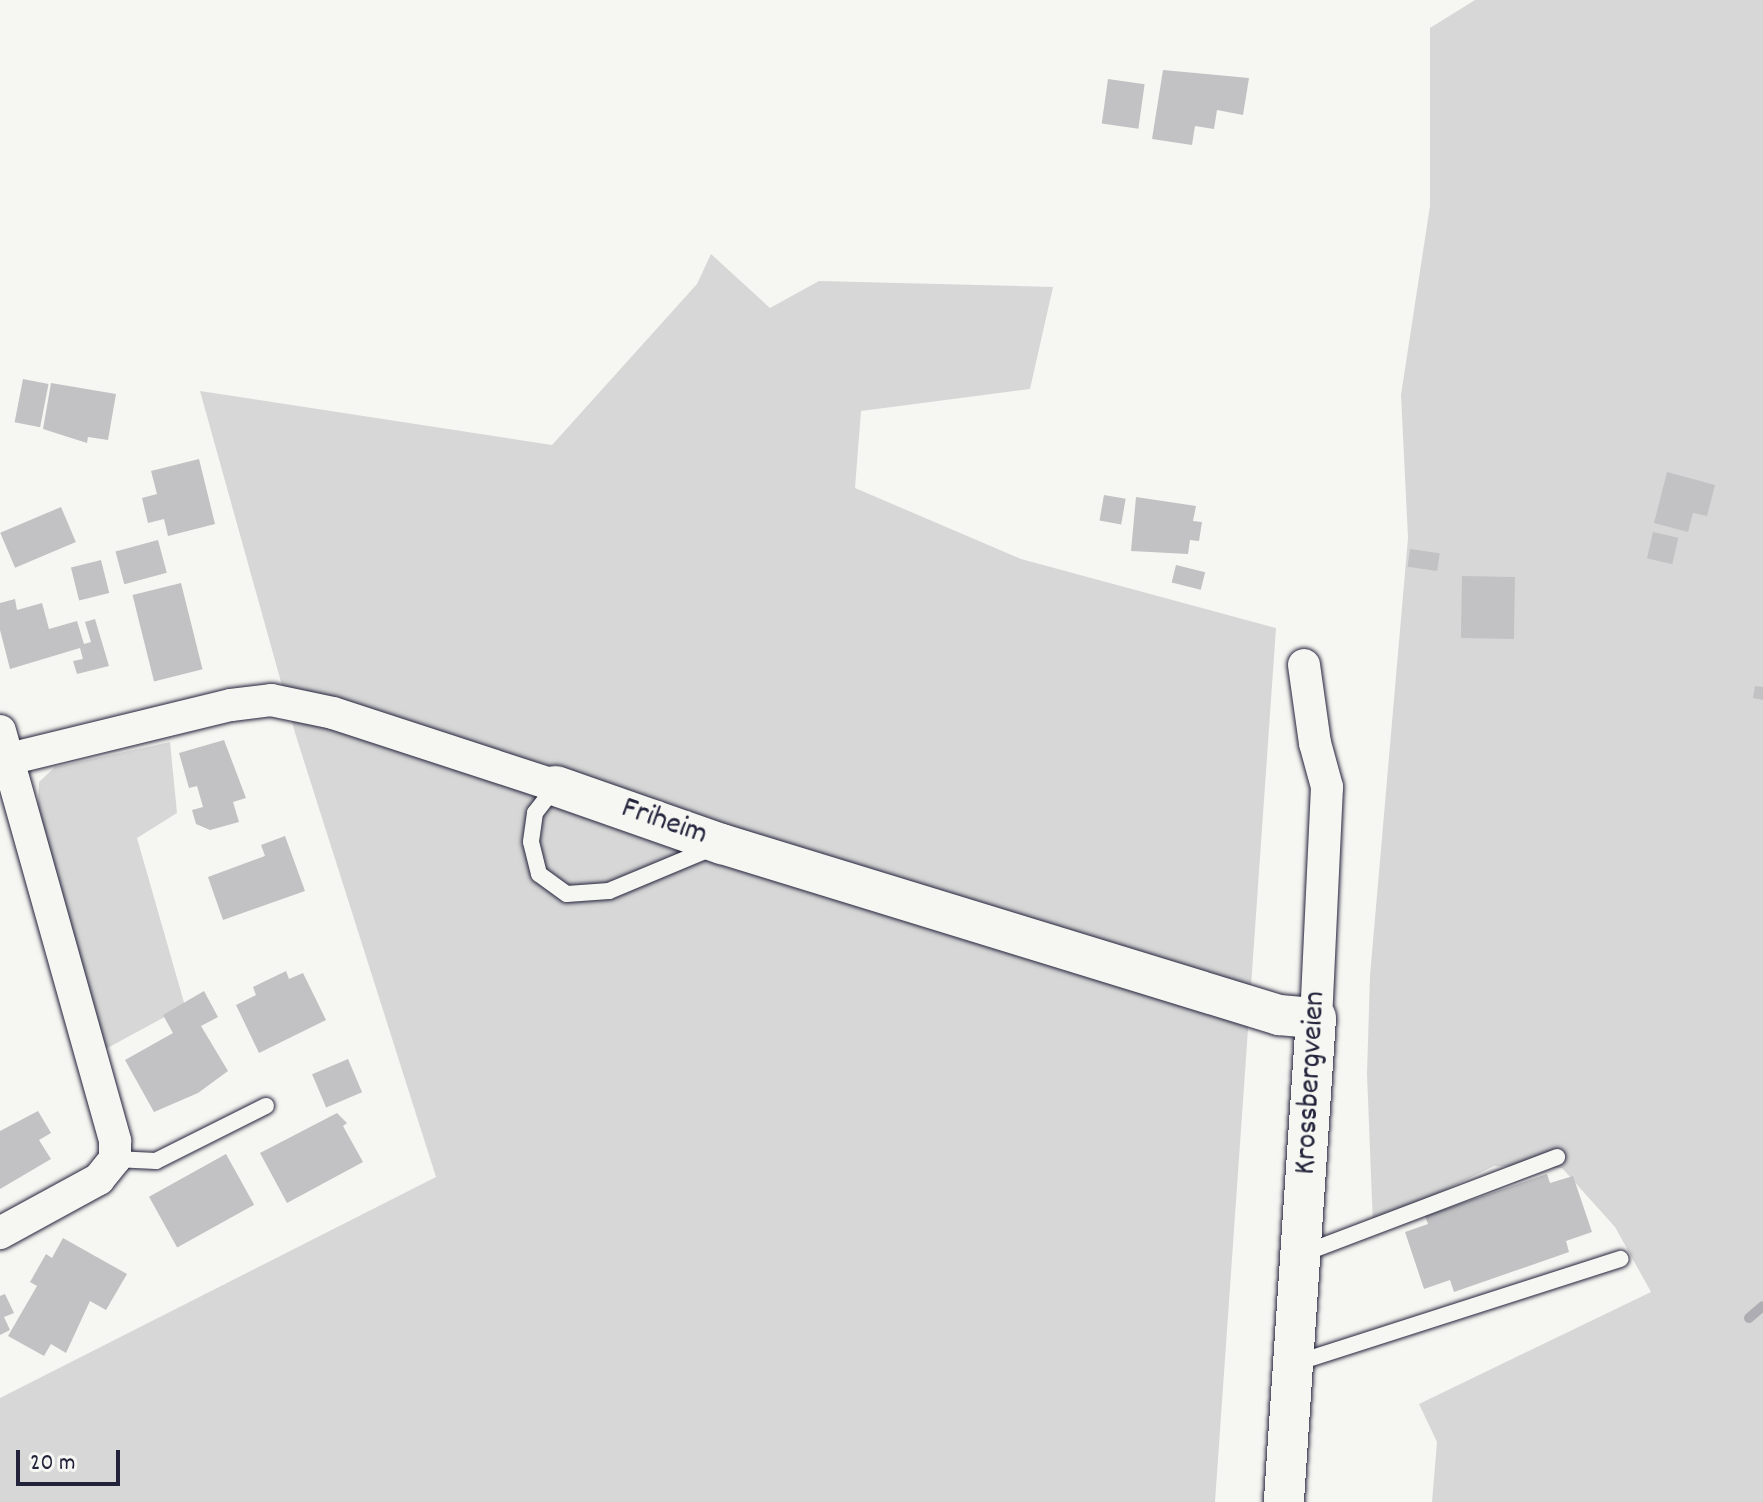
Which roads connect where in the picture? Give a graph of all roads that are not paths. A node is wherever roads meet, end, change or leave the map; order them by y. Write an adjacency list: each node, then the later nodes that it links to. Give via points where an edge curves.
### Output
1 (1304, 665): 5 (street, Krossbergveien, via 1327,787)
2 (4, 745): 3 (street, Friheim, via 271,700 333,713); 8 (street, Friheim, via 115,1141)
3 (556, 786): 4 (street, Friheim); 4 (lane, via 535,813 531,842 539,874 567,894 609,891)
4 (722, 844): 5 (street, Friheim, via 1279,1015)
5 (1316, 1018): 10 (street, Krossbergveien)
6 (266, 1106): 8 (lane, via 156,1161)
7 (1557, 1157): 10 (lane)
8 (115, 1159): 9 (street, via 99,1179)
9 (0, 1233)
10 (1302, 1254): 12 (street, Krossbergveien)
11 (1621, 1259): 12 (lane)
12 (1292, 1365): 13 (street, Krossbergveien)
13 (1284, 1502)

